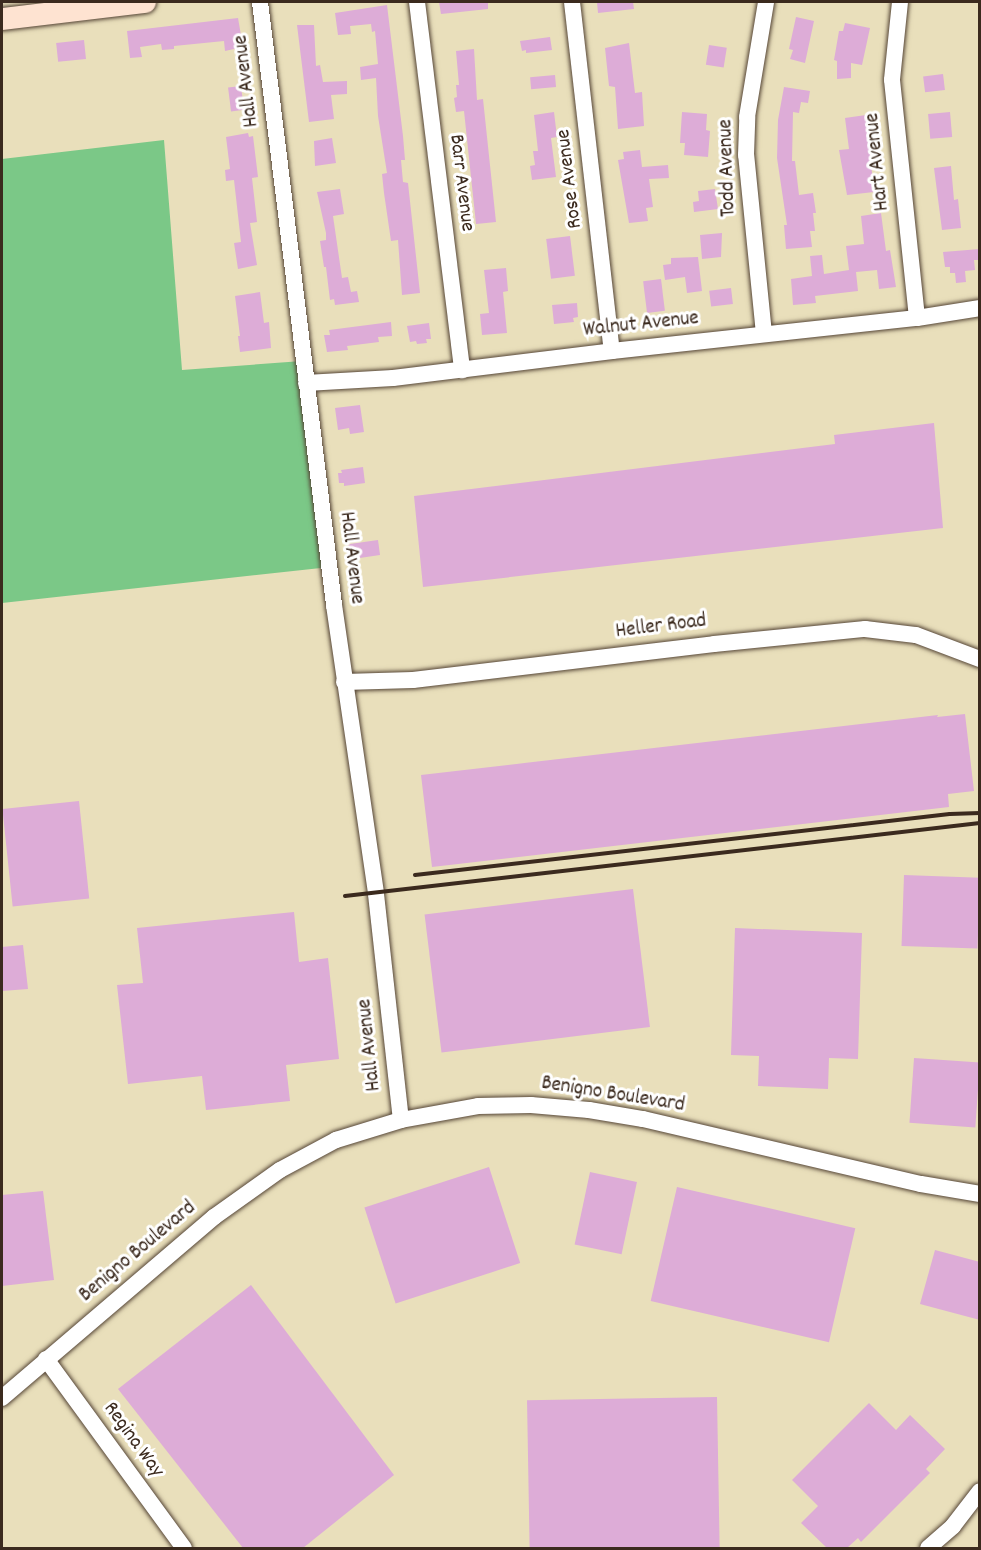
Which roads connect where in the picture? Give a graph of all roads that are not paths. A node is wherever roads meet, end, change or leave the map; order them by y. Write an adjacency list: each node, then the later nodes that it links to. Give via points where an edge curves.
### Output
1 (145, 2): 7 (main road)
2 (261, 2): 13 (street, Hall Avenue)
3 (417, 2): 12 (street, Barr Avenue)
4 (572, 2): 11 (street, Rose Avenue)
5 (766, 2): 10 (street, Todd Avenue, via 747,117 746,155)
6 (900, 2): 9 (street, Hart Avenue, via 891,80)
7 (2, 19)
8 (980, 308): 9 (street, Walnut Avenue)
9 (917, 318): 10 (street, Walnut Avenue)
10 (764, 334): 11 (street, Walnut Avenue)
11 (612, 351): 12 (street, Walnut Avenue)
12 (462, 370): 13 (street, Walnut Avenue)
13 (306, 383): 15 (street, Hall Avenue)
14 (980, 659): 15 (street, Heller Road, via 916,635 865,629 413,680)
15 (345, 682): 16 (street, Hall Avenue, via 376,894)
16 (401, 1120): 17 (street, Benigno Boulevard, via 478,1106 589,1110); 18 (street, Benigno Boulevard, via 336,1140 280,1170 214,1217)
17 (980, 1194)
18 (46, 1359): 19 (street, Benigno Boulevard); 21 (street, Regina Way)
19 (2, 1398)
20 (980, 1491): 22 (street, via 953,1526)
21 (184, 1548)
22 (928, 1548)

